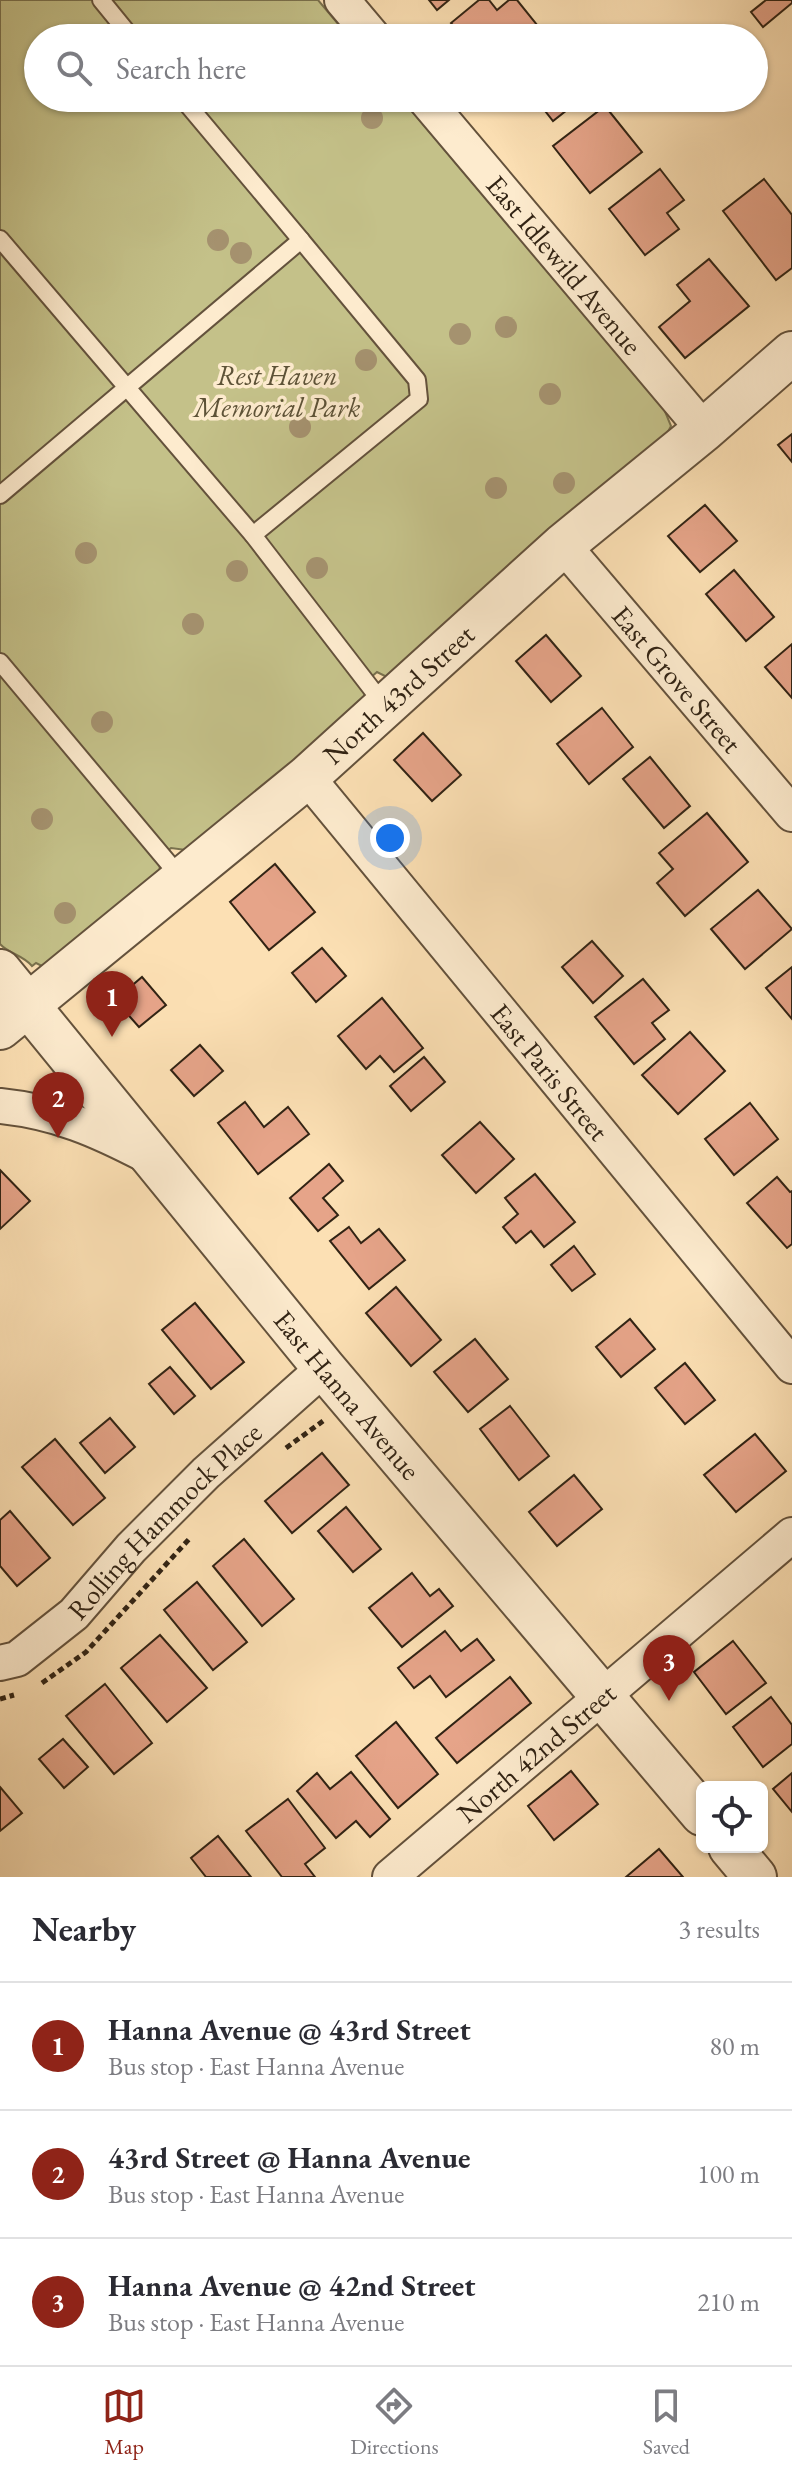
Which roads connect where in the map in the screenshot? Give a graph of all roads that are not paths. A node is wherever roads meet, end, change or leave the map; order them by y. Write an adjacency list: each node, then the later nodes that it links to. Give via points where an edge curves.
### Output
1 (101, 0): 3 (lane)
2 (342, 0): 4 (street)
3 (121, 24)
4 (362, 24)
5 (194, 112): 8 (lane)
6 (436, 112): 11 (street, East Idlewild Avenue)
7 (0, 239): 10 (lane)
8 (301, 240): 10 (lane); 13 (lane, via 417,380 419,399)
9 (792, 353): 11 (street, North 43rd Street)
10 (127, 389): 12 (lane); 13 (lane)
11 (704, 430): 14 (street, North 43rd Street)
12 (0, 495)
13 (253, 535): 16 (lane)
14 (563, 545): 16 (street, North 43rd Street); 18 (street, East Grove Street)
15 (0, 662): 19 (lane)
16 (385, 706): 17 (street, North 43rd Street)
17 (307, 777): 19 (street, North 43rd Street); 24 (street, East Paris Street)
18 (792, 814)
19 (182, 879): 21 (street, North 43rd Street)
20 (0, 971): 21 (street, East Hanna Avenue)
21 (14, 1016): 23 (street, East Hanna Avenue)
22 (0, 1106): 23 (street, via 92,1127)
23 (154, 1159): 25 (street, East Hanna Avenue)
24 (792, 1366)
25 (324, 1368): 27 (street, Rolling Hammock Place, via 206,1473 74,1614 17,1659); 28 (street, East Hanna Avenue)
26 (792, 1535): 28 (street, North 42nd Street)
27 (0, 1663)
28 (603, 1695): 29 (street, East Hanna Avenue); 31 (street, North 42nd Street)
29 (696, 1807)
30 (735, 1853): 32 (street)
31 (390, 1877)
32 (755, 1877)

